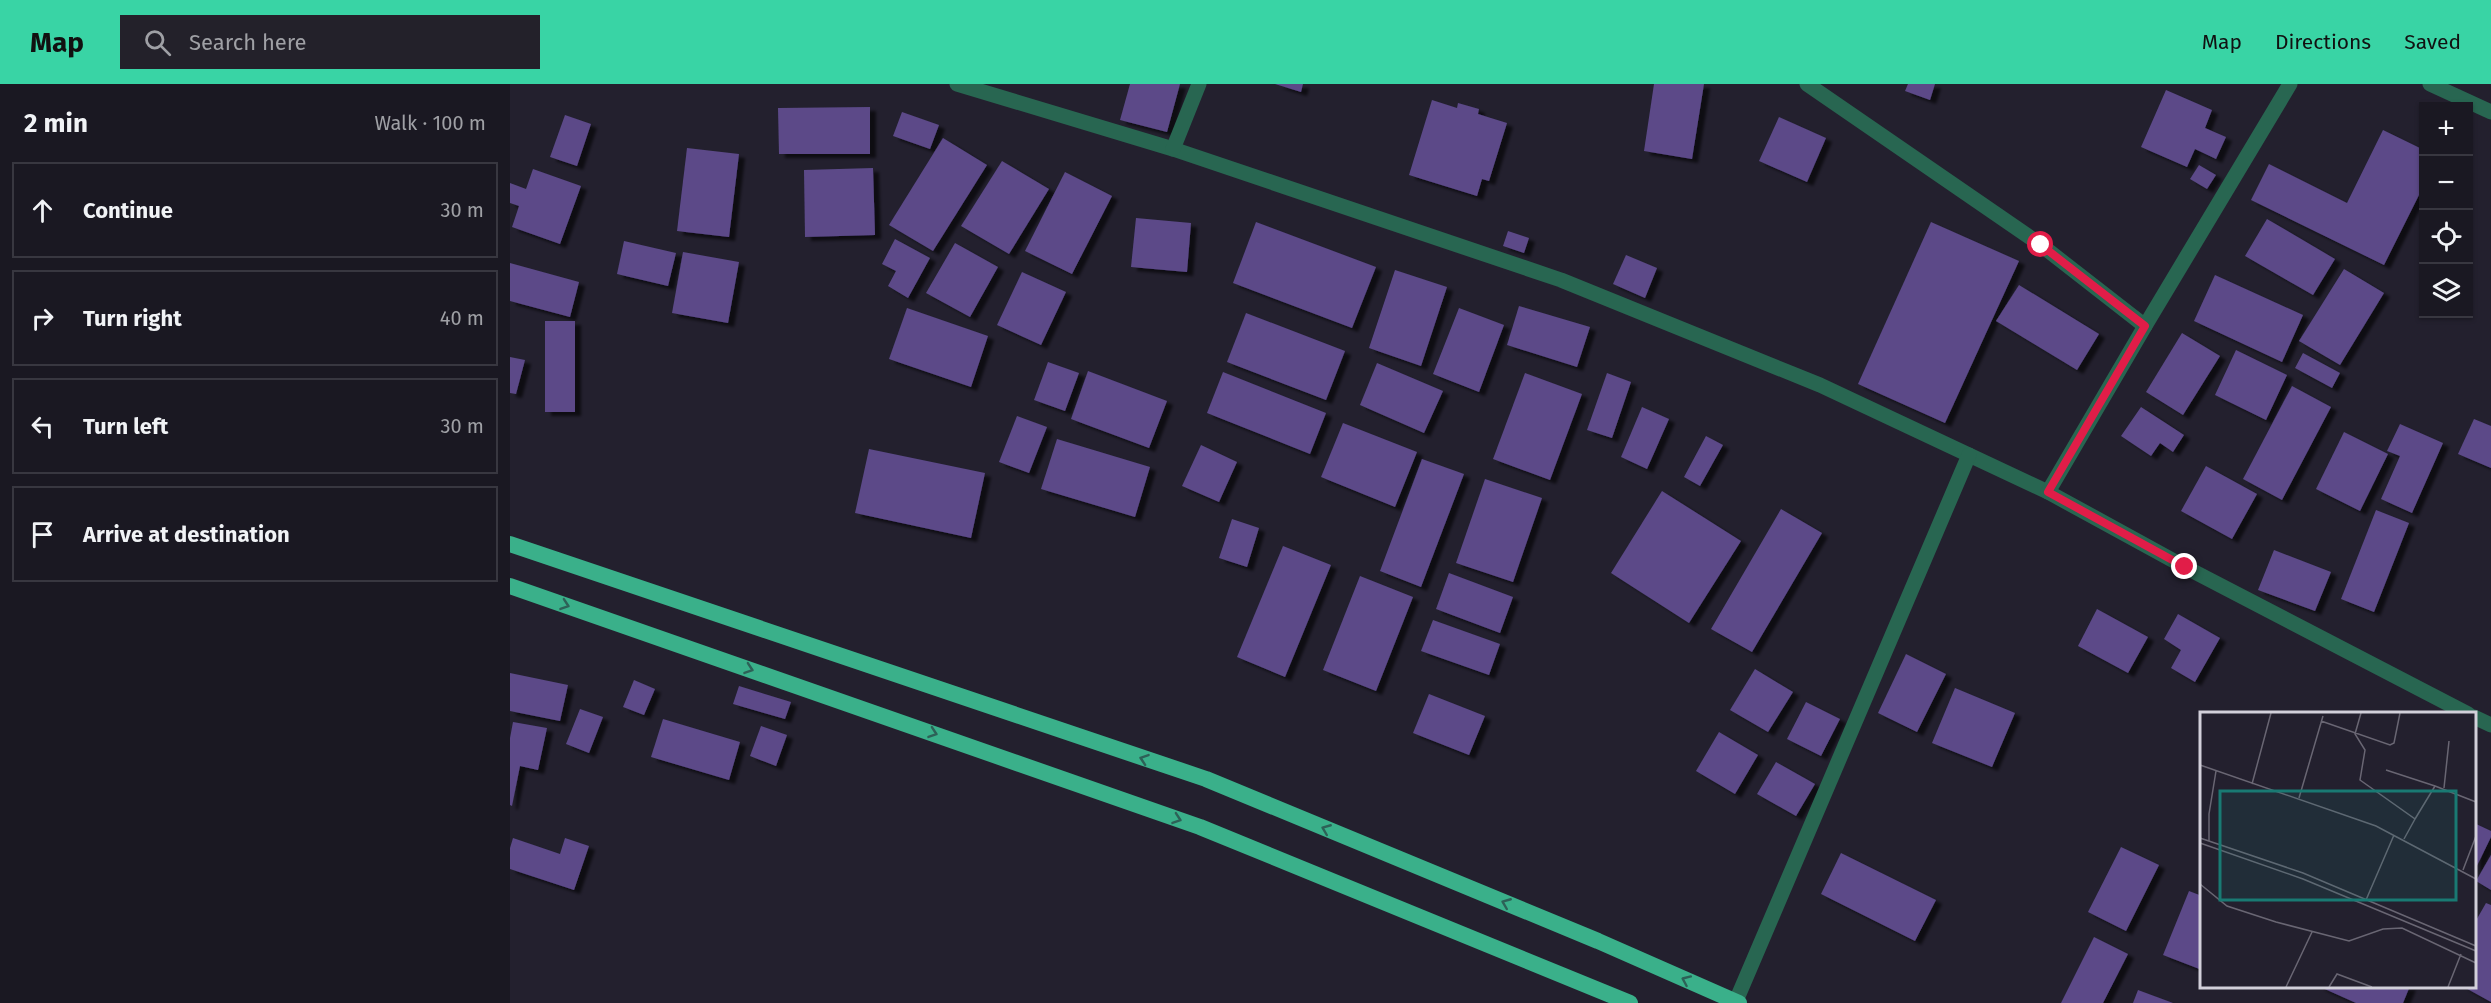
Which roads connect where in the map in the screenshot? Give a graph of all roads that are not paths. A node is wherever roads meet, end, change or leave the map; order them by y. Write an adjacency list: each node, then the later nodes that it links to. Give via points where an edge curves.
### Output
1 (957, 84): 7 (street)
2 (1199, 84): 7 (street)
3 (1807, 84): 8 (street, via 2041,245)
4 (2290, 84): 8 (street)
5 (2430, 84): 6 (street)
6 (2491, 112)
7 (1173, 149): 9 (street, via 1560,280 1820,385)
8 (2145, 326): 10 (street)
9 (1969, 455): 10 (street); 16 (street)
10 (2048, 492): 13 (street)
11 (510, 544): 16 (highway, one-way to 11, via 1206,779)
12 (510, 586): 17 (highway, one-way to 17, via 1200,827)
13 (2464, 712)
14 (2476, 718): 15 (street)
15 (2491, 725)
16 (1738, 1002)
17 (1630, 1003)

